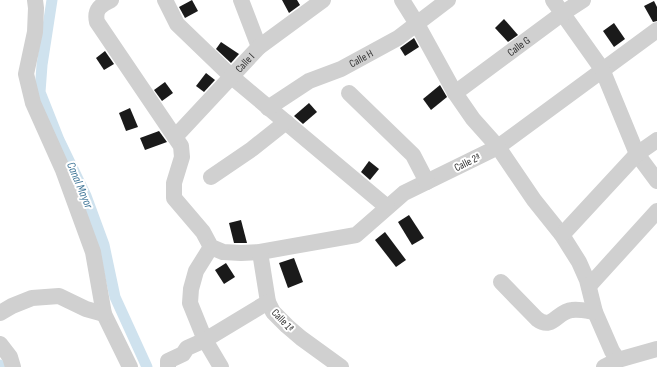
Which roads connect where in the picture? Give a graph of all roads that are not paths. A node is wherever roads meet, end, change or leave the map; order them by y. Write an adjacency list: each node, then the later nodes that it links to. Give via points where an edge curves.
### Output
1 (35, 0): 36 (street, via 35,32 26,74 33,103 63,170 93,252)
2 (111, 0): 19 (street, via 102,4 96,12 97,22)
3 (165, 0): 14 (street, via 177,24)
4 (241, 0): 12 (street)
5 (323, 0): 12 (street, Calle I)
6 (402, 0): 10 (street)
7 (448, 0): 10 (street, Calle H)
8 (583, 0): 9 (street, Calle G)
9 (558, 6): 13 (street); 16 (street, Calle G)
10 (417, 24): 16 (street); 17 (street, Calle H, via 398,38 341,69 309,81)
11 (657, 30): 13 (street, Calle 2ª)
12 (259, 47): 14 (street, Calle I)
13 (602, 69): 21 (street, Calle 2ª); 22 (street)
14 (232, 77): 17 (street); 19 (street, Calle I)
15 (350, 93): 25 (street, via 413,155)
16 (455, 93): 21 (street, via 473,119)
17 (268, 108): 18 (street)
18 (286, 122): 23 (street); 26 (street)
19 (175, 137): 29 (street, via 181,146 182,157 174,183 174,198 203,232)
20 (657, 140): 22 (street)
21 (498, 147): 25 (street, Calle 2ª); 28 (street, via 534,200)
22 (637, 154): 24 (street); 28 (street)
23 (211, 177)
24 (657, 181)
25 (427, 182): 26 (street, Calle 2ª, via 404,193)
26 (388, 207): 30 (street, Calle 2ª, via 356,235)
27 (657, 211): 32 (street)
28 (562, 235): 32 (street, via 579,262)
29 (211, 247): 30 (street, Calle 2ª, via 224,252); 37 (street, via 196,271 190,303)
30 (260, 252): 33 (street, Calle 1ª)
31 (501, 282): 34 (street, via 543,323 548,324 572,310)
32 (588, 286): 34 (street)
33 (268, 302): 37 (street); 45 (street, Calle 1ª, via 273,312 287,326)
34 (595, 312): 40 (street, via 612,351)
35 (0, 313): 36 (street, via 32,298 59,296 86,309)
36 (104, 314): 42 (street)
37 (205, 340): 43 (street, via 168,361); 44 (street)
38 (0, 344): 41 (street, via 10,357)
39 (657, 349): 40 (street)
40 (611, 364)
41 (13, 367)
42 (130, 367)
43 (168, 367)
44 (221, 367)
45 (341, 367)

